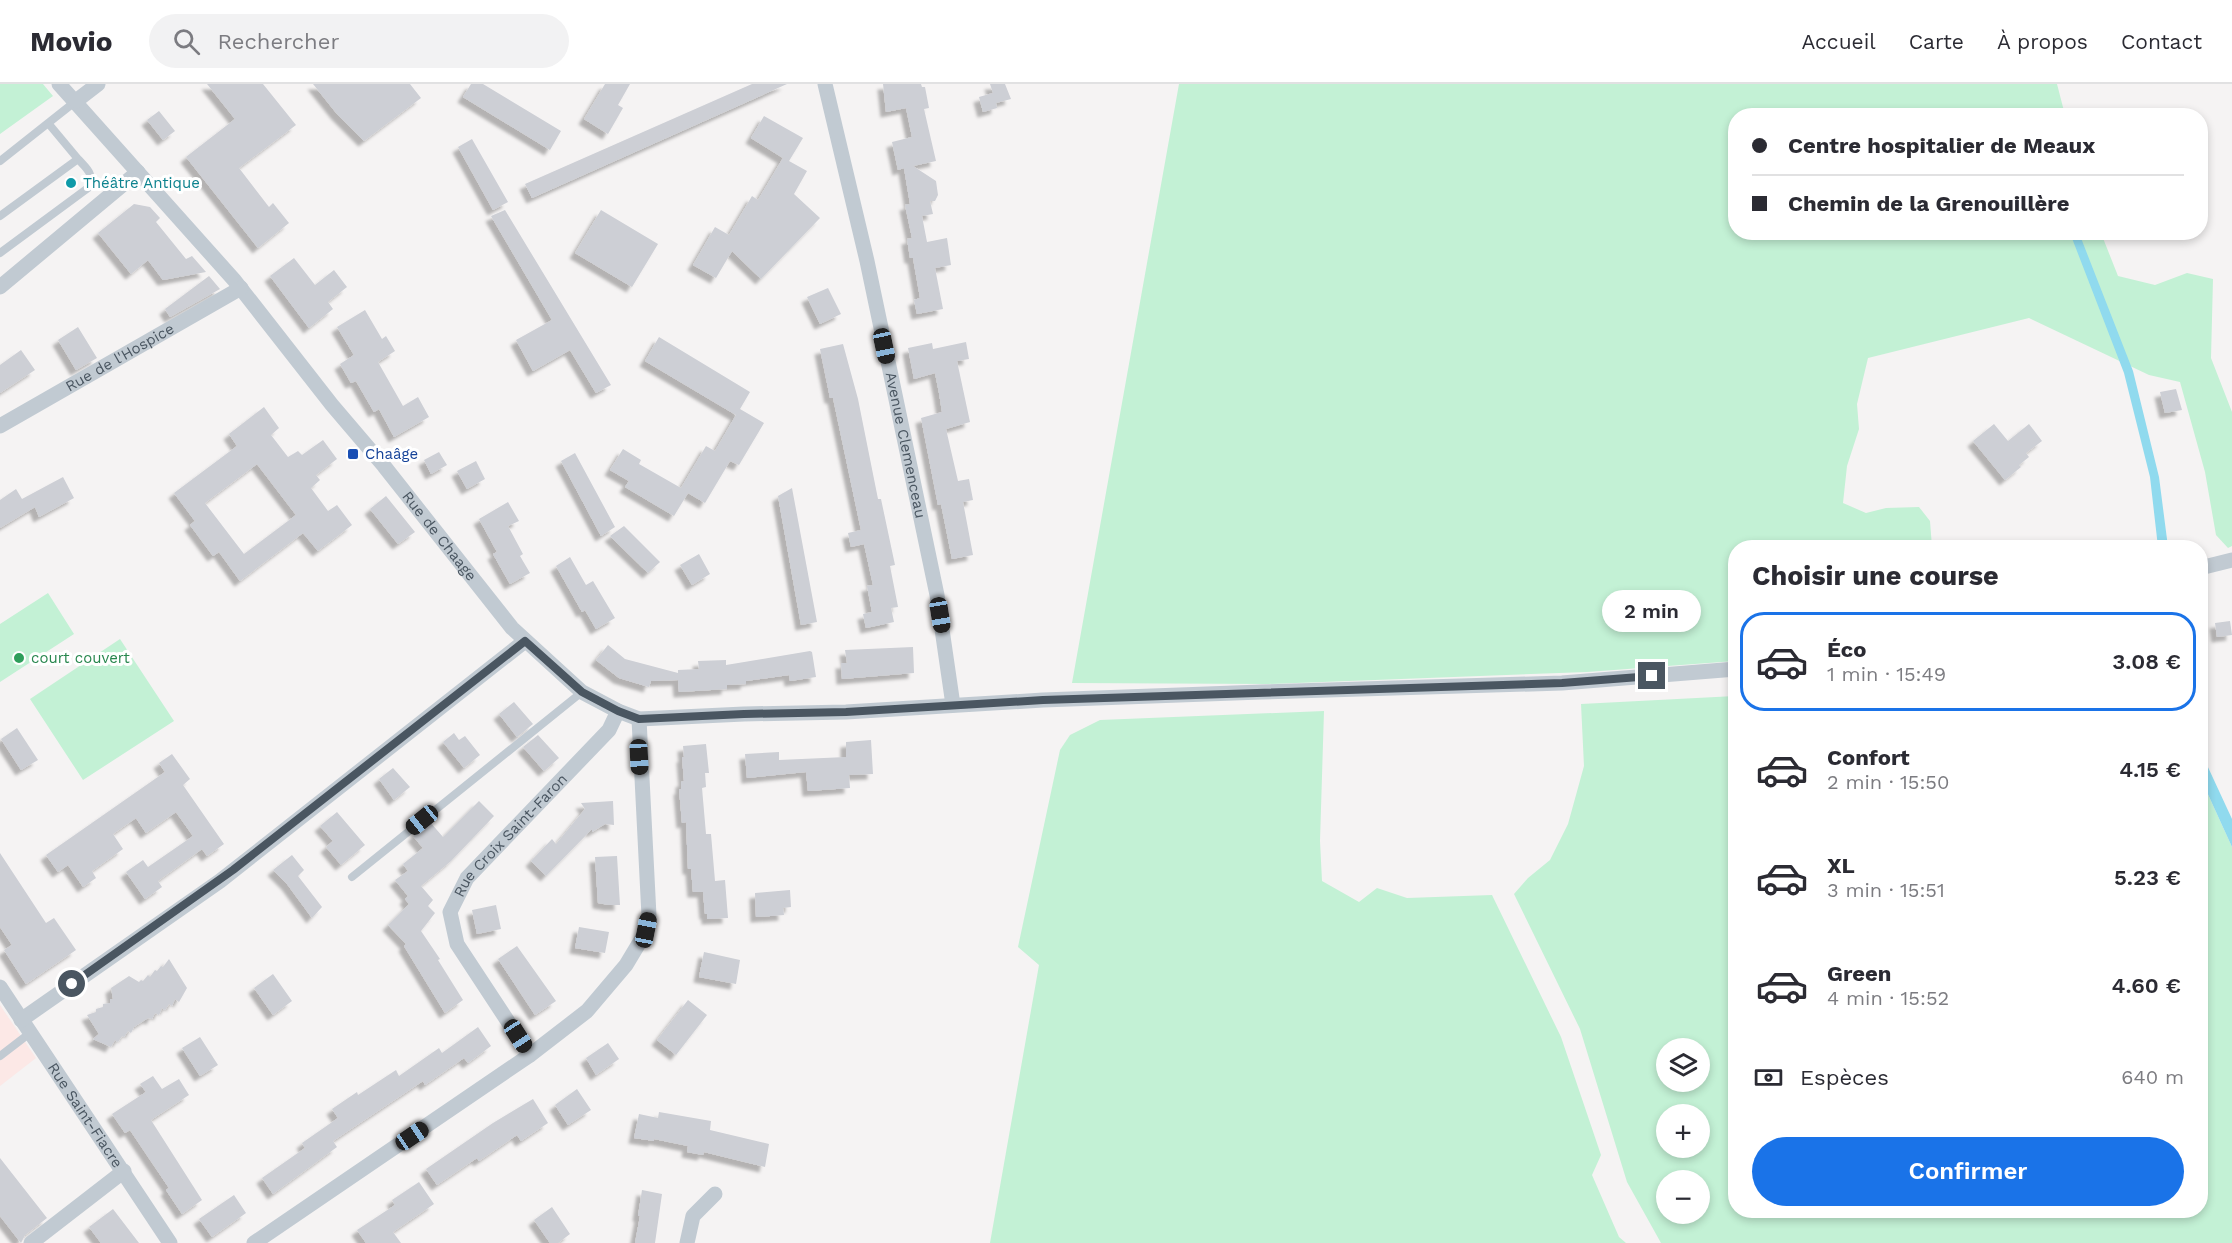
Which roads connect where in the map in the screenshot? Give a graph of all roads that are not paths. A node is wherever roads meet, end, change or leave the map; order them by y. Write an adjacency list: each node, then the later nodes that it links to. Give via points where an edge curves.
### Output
1 (59, 84): 4 (street, Rue de Chaage)
2 (98, 84): 4 (street)
3 (825, 84): 19 (street, Avenue Clemenceau, via 865,250 937,594)
4 (76, 101): 5 (lane); 8 (street, Rue de Chaage)
5 (48, 123): 6 (lane); 7 (lane)
6 (78, 159): 9 (lane); 10 (lane, via 92,173 88,188)
7 (0, 161)
8 (138, 172): 11 (street); 12 (street, Rue de Chaage)
9 (0, 216)
10 (0, 253)
11 (4, 281)
12 (241, 288): 13 (street, Rue de l'Hospice); 16 (street, Rue de Chaage)
13 (0, 426)
14 (2232, 560): 15 (street)
15 (2208, 566)
16 (525, 641): 18 (street, Rue de Chaage); 24 (street, via 236,868)
17 (1728, 670): 19 (street, Rue de Chaage, via 1562,683)
18 (582, 692): 20 (street, Rue de Chaage); 22 (lane)
19 (953, 705): 21 (street, Rue de Chaage)
20 (618, 711): 21 (street, Rue de Chaage); 26 (street, Rue Croix Saint-Faron, via 609,730 466,878 450,912 457,944)
21 (639, 719): 26 (street, via 649,916 646,930 626,965 587,1011)
22 (351, 877)
23 (0, 987): 24 (street, Rue Saint-Fiacre)
24 (21, 1020): 25 (street, Rue Saint-Fiacre)
25 (30, 1033): 27 (lane); 28 (street, Rue Saint-Fiacre)
26 (530, 1055): 32 (street)
27 (0, 1056)
28 (123, 1171): 30 (street); 31 (street, Rue Saint-Fiacre)
29 (715, 1194): 33 (street, via 693,1216)
30 (31, 1243)
31 (170, 1243)
32 (254, 1243)
33 (687, 1243)

